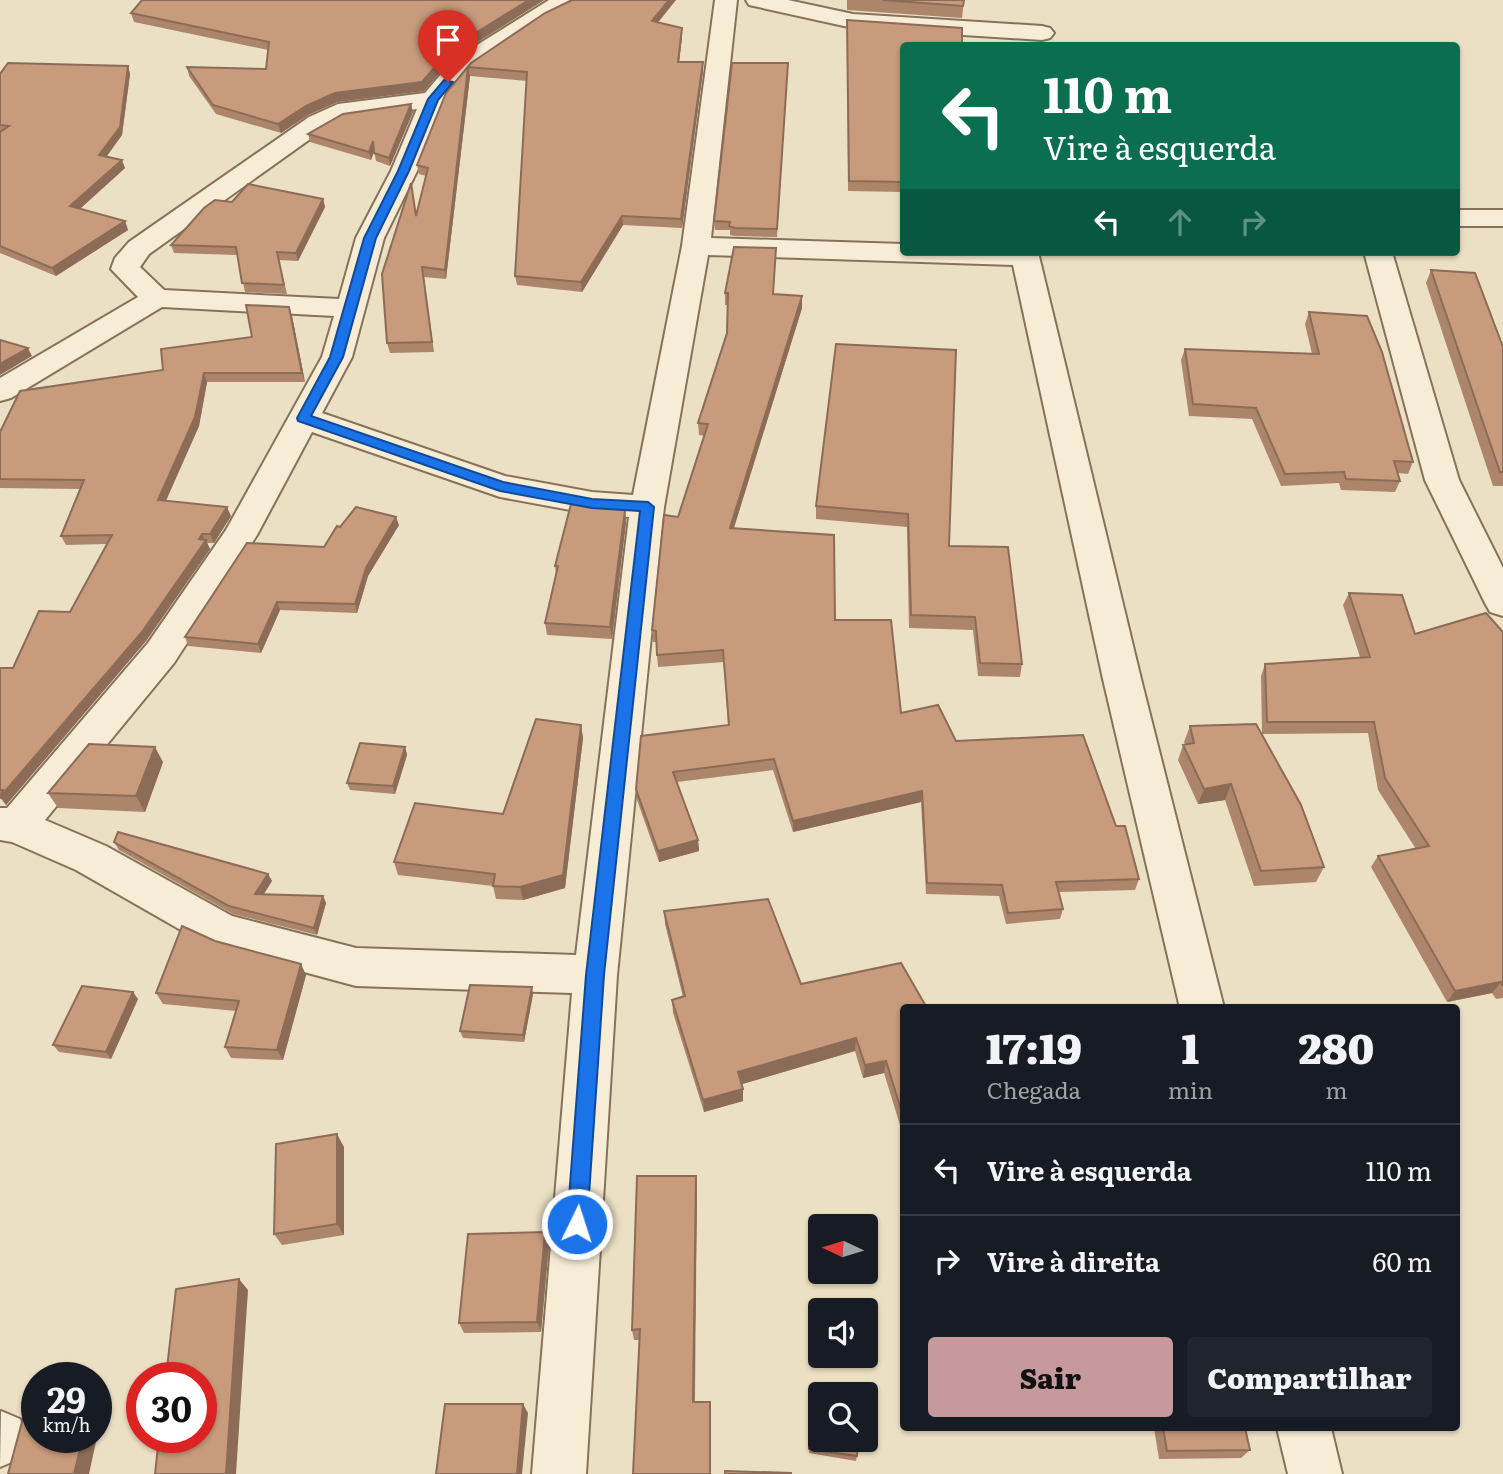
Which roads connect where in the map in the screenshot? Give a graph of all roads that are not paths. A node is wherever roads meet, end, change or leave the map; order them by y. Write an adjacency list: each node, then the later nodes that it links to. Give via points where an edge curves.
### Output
1 (566, 0): 6 (street, via 462,65)
2 (726, 0): 9 (street)
3 (757, 0): 4 (street, via 853,21)
4 (1043, 34): 5 (street)
5 (1026, 42)
6 (433, 99): 13 (street, via 338,112 318,122 139,248 125,270); 14 (street, via 370,238)
7 (1460, 218): 8 (street)
8 (1503, 218)
9 (696, 246): 10 (street); 17 (street)
10 (900, 251)
11 (1025, 256): 21 (street)
12 (1379, 256): 18 (street, via 1442,480)
13 (156, 298): 14 (street); 15 (street)
14 (350, 308): 16 (street, via 337,357)
15 (0, 391)
16 (303, 418): 17 (street, via 500,486 592,503); 19 (street, via 240,535 161,653)
17 (648, 507): 20 (street)
18 (1503, 603)
19 (8, 825): 20 (street, via 91,858 222,932 356,967)
20 (595, 975): 23 (street)
21 (1201, 1004)
22 (1305, 1431): 24 (street)
23 (559, 1474)
24 (1315, 1474)

